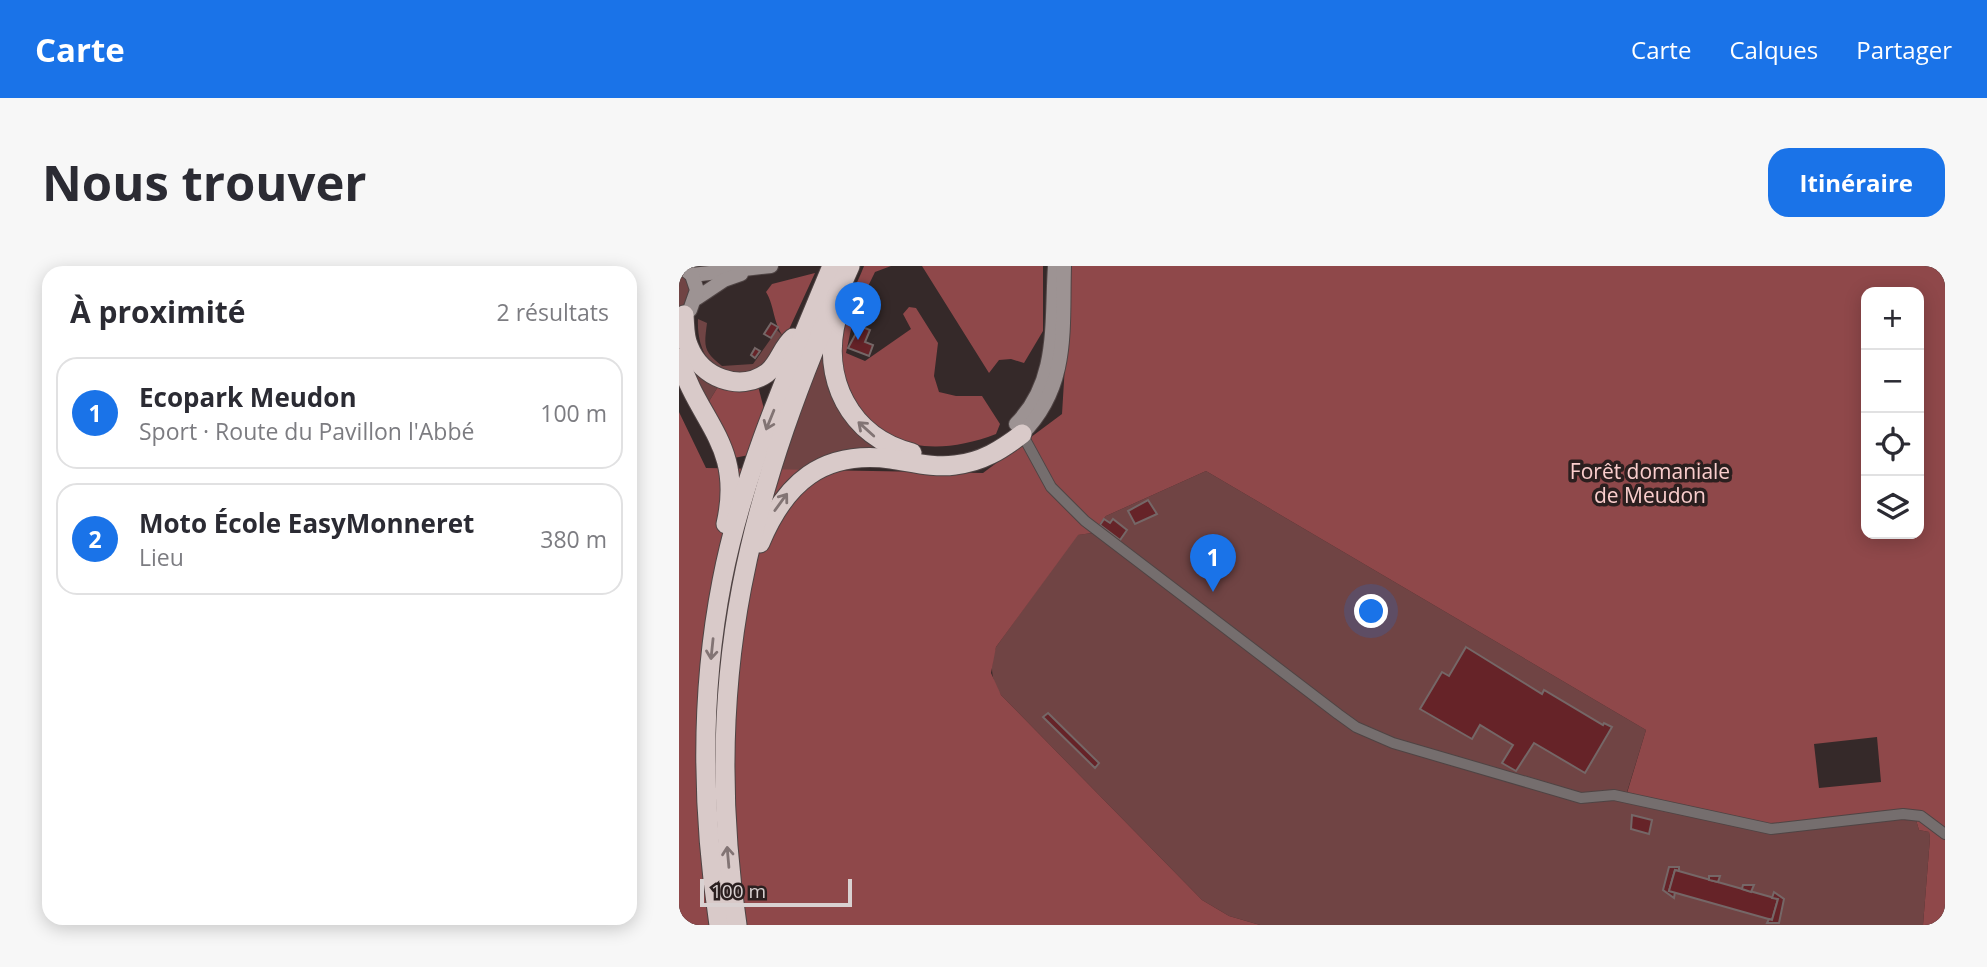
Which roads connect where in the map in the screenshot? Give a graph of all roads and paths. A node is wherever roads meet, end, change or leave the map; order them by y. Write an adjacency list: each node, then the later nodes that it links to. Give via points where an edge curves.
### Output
1 (771, 266): 6 (street)
2 (832, 266): 10 (highway)
3 (852, 266): 12 (highway, one-way to 3, via 975,450 943,457 888,445 858,422 837,387 831,355 832,335 853,276); 13 (highway, via 812,350)
4 (1055, 266): 12 (street, via 1050,362 1042,391)
5 (1064, 266): 12 (street, via 1061,359 1052,393 1044,408)
6 (751, 268): 7 (street); 8 (street)
7 (687, 269): 8 (street, via 696,282)
8 (697, 298): 9 (street)
9 (681, 316): 10 (highway, via 698,363 735,382 765,374 789,341)
10 (806, 330): 13 (highway, one-way to 13, via 766,429)
11 (680, 362): 13 (highway, via 730,468 730,506 718,559)
12 (1019, 429): 13 (highway, one-way to 12, via 754,566 776,508 814,471 858,458 955,465 990,456); 14 (street, via 1051,487 1085,521 1327,706 1377,737 1581,799 1614,794 1771,830 1903,814 1921,816)
13 (731, 583): 15 (highway, one-way to 15, via 709,678 709,835); 16 (highway, one-way to 13, via 726,834 724,731)
14 (1945, 834)
15 (719, 925)
16 (737, 925)

